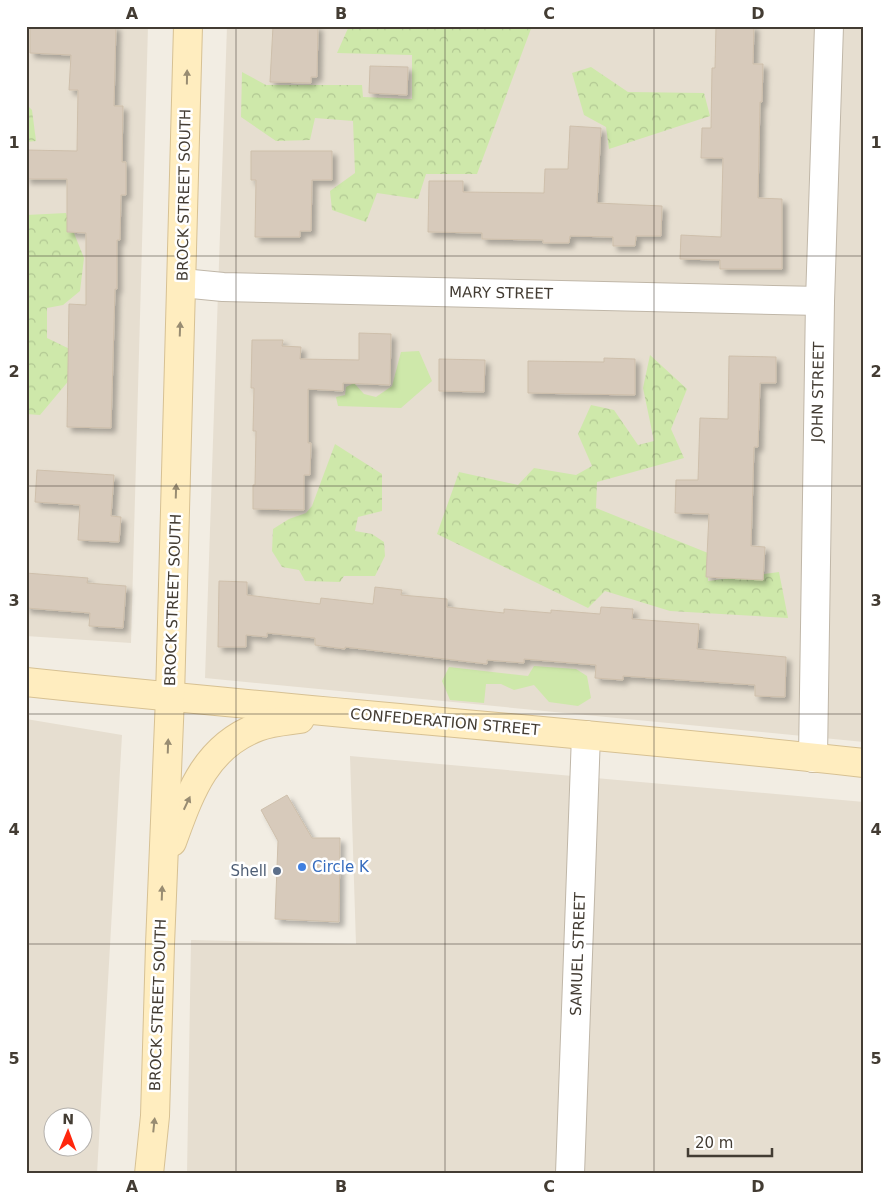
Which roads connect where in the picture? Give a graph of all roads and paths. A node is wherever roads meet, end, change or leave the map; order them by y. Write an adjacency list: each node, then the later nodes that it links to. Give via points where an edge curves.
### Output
1 (188, 26): 3 (main road, BROCK STREET SOUTH, one-way to 1)
2 (829, 26): 4 (street, JOHN STREET)
3 (182, 283): 4 (street, MARY STREET, via 223,287); 6 (main road, BROCK STREET SOUTH, one-way to 3)
4 (820, 301): 9 (street, JOHN STREET)
5 (26, 682): 6 (main road, CONFEDERATION STREET)
6 (170, 697): 7 (main road, CONFEDERATION STREET); 11 (main road, BROCK STREET SOUTH, one-way to 6)
7 (348, 714): 8 (main road, CONFEDERATION STREET); 11 (main road, one-way to 7, via 186,804 209,762 222,747 260,726)
8 (586, 735): 9 (main road, CONFEDERATION STREET); 13 (street, SAMUEL STREET)
9 (813, 758): 10 (main road, CONFEDERATION STREET)
10 (864, 763)
11 (163, 865): 12 (main road, BROCK STREET SOUTH, one-way to 11, via 155,1116)
12 (149, 1174)
13 (570, 1174)

